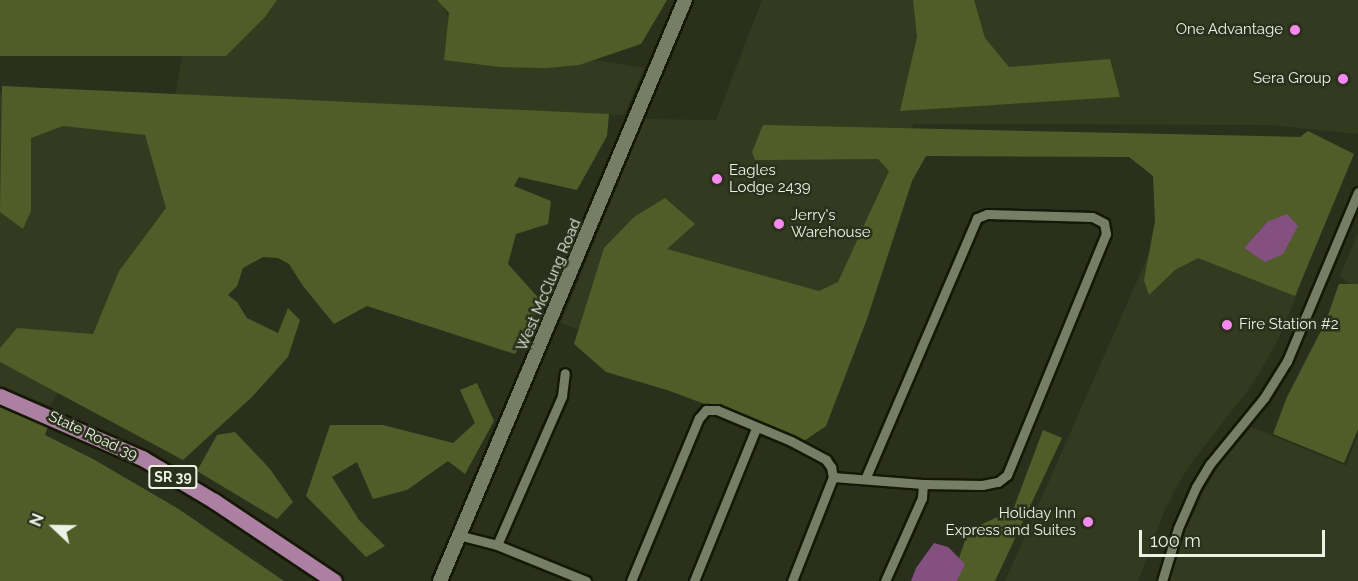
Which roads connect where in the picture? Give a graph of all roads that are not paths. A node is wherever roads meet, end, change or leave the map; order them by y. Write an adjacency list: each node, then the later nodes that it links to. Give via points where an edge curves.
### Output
1 (685, 0): 9 (street, West McClung Road)
2 (1358, 192): 18 (street, via 1287,361 1264,398 1196,487)
3 (565, 373): 10 (street, via 562,396)
4 (0, 396): 11 (main road, State Road 39 / SR 39, via 142,458)
5 (756, 428): 6 (street, via 826,460); 14 (street, via 717,410 706,410 699,418); 15 (street)
6 (833, 477): 7 (street); 16 (street)
7 (866, 479): 8 (street); 8 (street, via 977,218 987,214 1099,219 1106,234 1007,475 998,482 982,485)
8 (923, 484): 17 (street, via 922,498)
9 (458, 535): 10 (street); 12 (street, West McClung Road)
10 (497, 545): 13 (street)
11 (334, 581)
12 (440, 581)
13 (586, 581)
14 (631, 581)
15 (694, 581)
16 (792, 581)
17 (885, 581)
18 (1161, 581)

